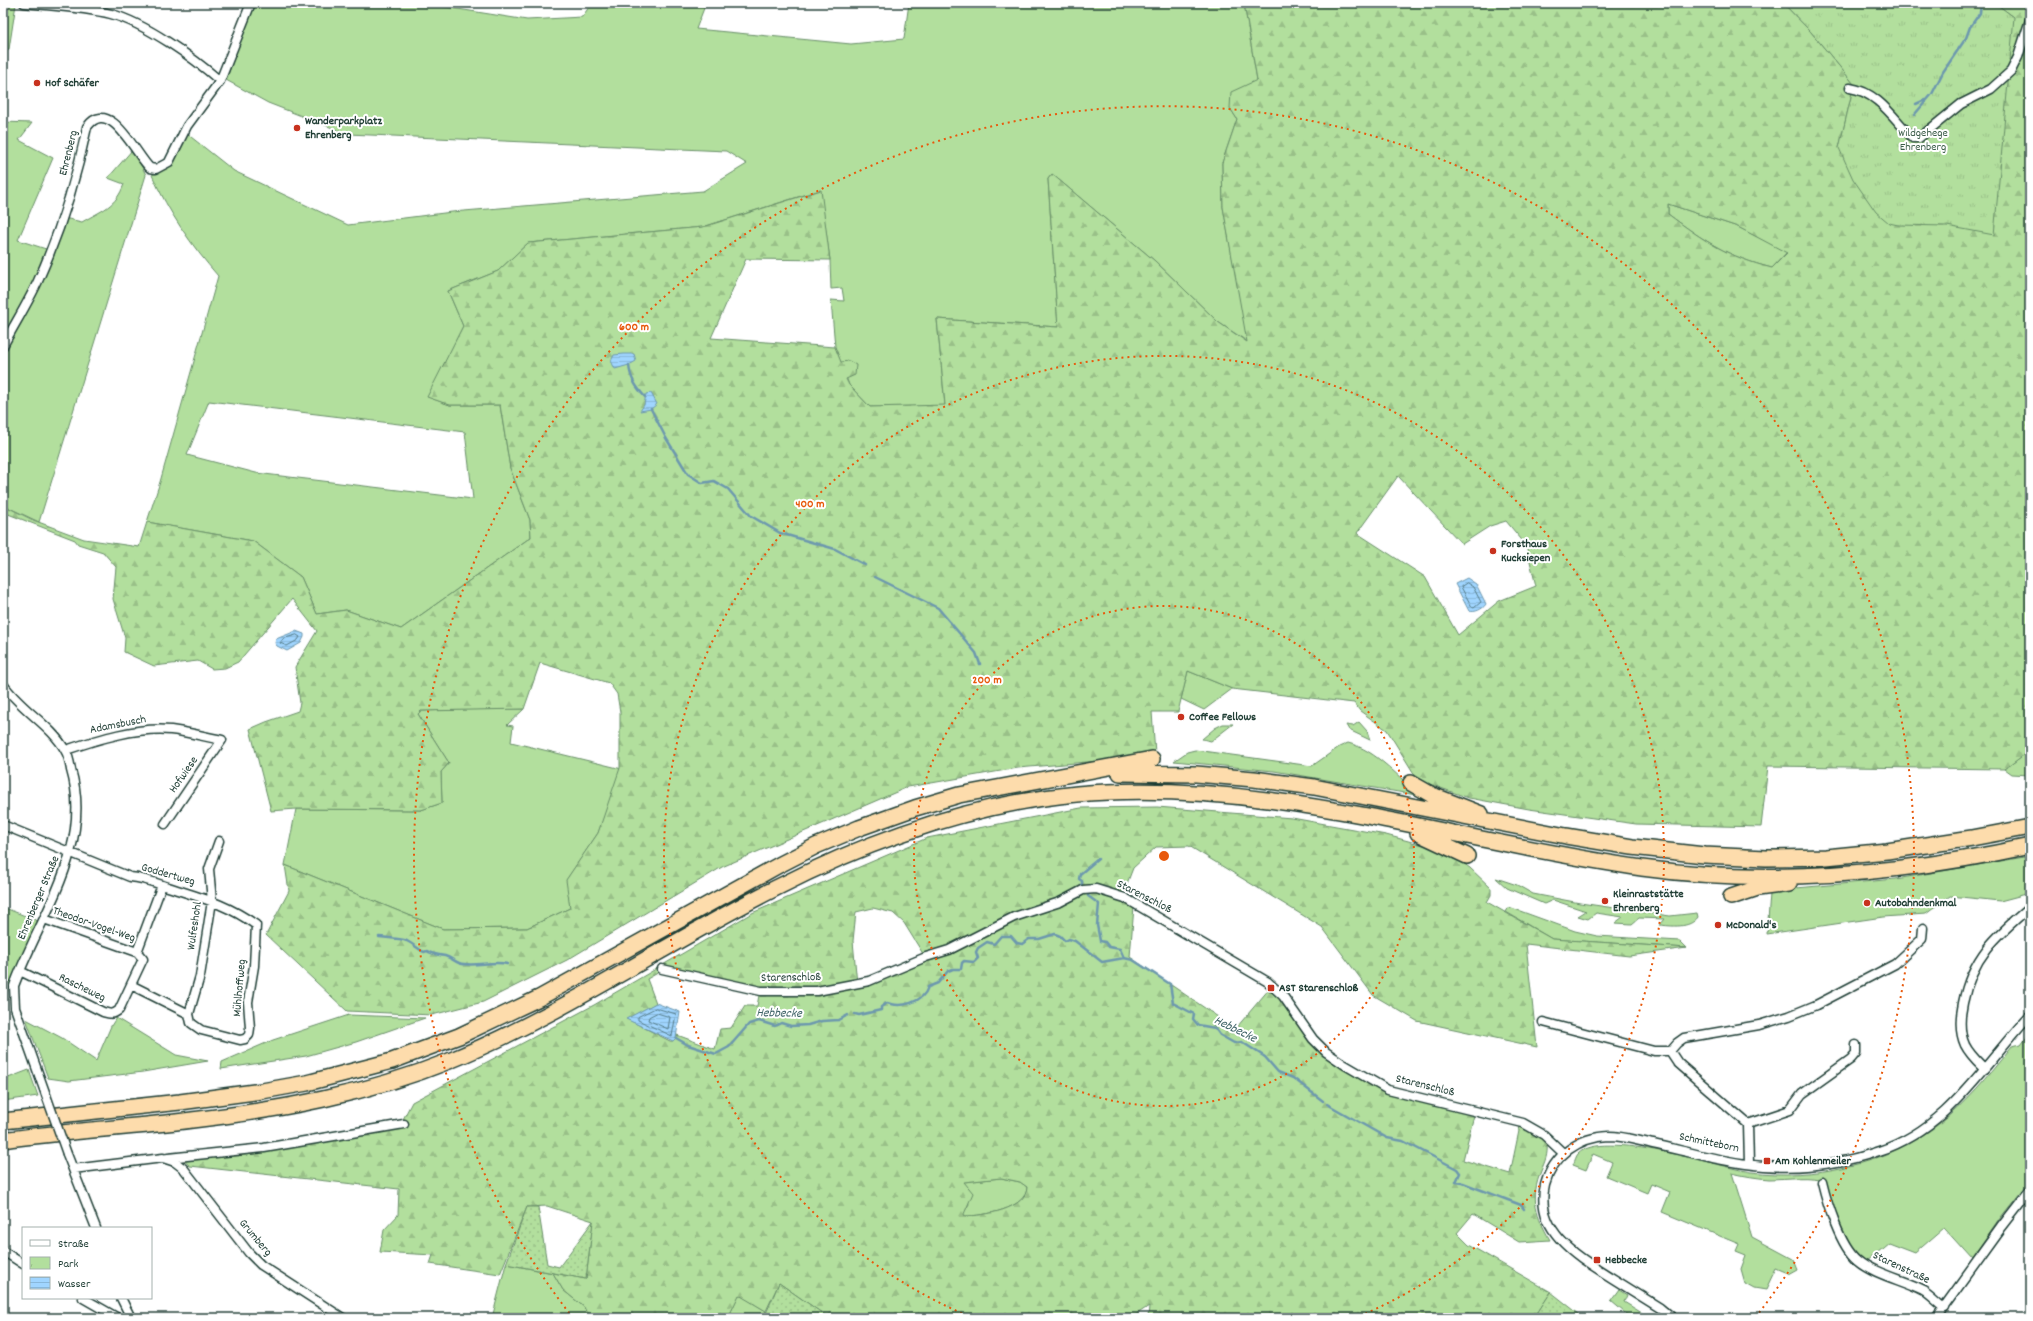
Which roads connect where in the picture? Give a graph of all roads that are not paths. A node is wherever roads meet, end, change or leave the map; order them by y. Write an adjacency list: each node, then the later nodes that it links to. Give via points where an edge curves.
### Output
1 (24, 3): 4 (street, via 124,18 181,51)
2 (251, 3): 4 (street, Ehrenberg)
3 (2030, 20): 5 (street, via 2011,71 1991,89 1961,104 1920,138 1913,138 1875,98 1859,89)
4 (220, 81): 6 (street, Ehrenberg, via 187,126 169,162 156,169 146,164 131,140 113,123 103,119 91,122 87,128 77,174 44,266)
5 (1850, 88)
6 (3, 346)
7 (3, 684): 9 (street, Ehrenberger Straße, via 19,704)
8 (222, 740): 9 (street, Adamsbusch, via 171,730 145,730 92,741); 14 (street, Hofwiese)
9 (66, 750): 20 (street, Ehrenberger Straße, via 74,780 77,806 76,828)
10 (1152, 759): 11 (highway)
11 (1085, 773): 16 (highway, via 1196,774 1254,779 1314,787); 40 (highway, via 959,795 859,828 779,865 539,998 459,1036 365,1069 254,1092)
12 (1411, 783): 16 (highway, via 1432,795)
13 (1399, 823): 21 (highway); 22 (highway, via 1646,868 1706,875); 43 (highway, via 1252,798 1180,792 1077,794 982,810 927,825 856,851 776,888 497,1040 448,1061 356,1092 252,1112)
14 (165, 824)
15 (3, 825): 20 (street, Goddertweg)
16 (1509, 826): 17 (highway, via 1632,847 1704,855 1766,858 1826,857 1887,851)
17 (2030, 827)
18 (219, 841): 25 (street, Wulfeshohl, via 209,869)
19 (2030, 846): 22 (highway, via 1912,868)
20 (70, 854): 23 (street, Goddertweg, via 130,877); 27 (street, Ehrenberger Straße)
21 (1467, 856)
22 (1831, 876): 24 (highway, via 1758,888)
23 (162, 885): 25 (street, Goddertweg); 30 (street, Rascheweg)
24 (1731, 897)
25 (212, 901): 28 (street, Goddertweg, via 238,912); 34 (street, Wulfeshohl, via 200,976)
26 (2030, 907): 39 (street, via 1998,934 1984,951 1974,967 1966,989 1961,1011 1962,1038 1971,1054)
27 (44, 919): 30 (street, Theodor-Vogel-Weg); 32 (street, Ehrenberger Straße)
28 (256, 925): 34 (street, Mühlhoffweg, via 254,966 248,1002 249,1035 240,1040 201,1030 191,1023)
29 (1923, 928): 38 (street, via 1922,939 1895,964 1816,1005 1759,1025 1684,1038)
30 (137, 952): 33 (street, Rascheweg, via 143,958)
31 (662, 969): 44 (street, Starenschloß, via 761,991 817,991 870,981 949,950 1014,917 1060,902 1083,890 1096,889 1125,898 1268,982 1283,996 1313,1039 1326,1052 1388,1090 1523,1123 1544,1134)
32 (20, 971): 33 (street, Rascheweg, via 111,1015 119,1010); 47 (street, Ehrenberger Straße, bridge, via 14,986 15,1008)
33 (131, 985): 34 (street, Mühlhoffweg)
34 (189, 1014)
35 (2030, 1014): 39 (street, Schmitteborn)
36 (1543, 1022): 38 (street, via 1654,1051)
37 (1856, 1045): 42 (street, via 1856,1053 1851,1059 1802,1094 1790,1110)
38 (1670, 1050): 42 (street, via 1678,1063)
39 (1985, 1069): 46 (street, Schmitteborn, via 1970,1088 1942,1114 1881,1151 1814,1166)
40 (3, 1121)
41 (404, 1124): 45 (street, via 264,1148)
42 (1748, 1124): 46 (street)
43 (3, 1140)
44 (1563, 1153): 46 (street, Schmitteborn, via 1584,1141 1610,1136); 59 (street, Schmitteborn, via 1547,1177 1543,1193 1548,1220 1556,1236 1575,1255)
45 (163, 1158): 47 (street); 58 (street, Grumberg, via 175,1162 189,1174 261,1265)
46 (1749, 1164)
47 (73, 1169): 50 (street, Ehrenberger Straße)
48 (1822, 1182): 55 (street, Starenstraße, via 1830,1212 1855,1259 1925,1292)
49 (2030, 1192): 55 (street)
50 (96, 1227)
51 (3, 1251): 52 (street)
52 (22, 1263)
53 (85, 1299): 56 (street)
54 (122, 1299): 57 (street)
55 (1945, 1308): 60 (street)
56 (118, 1318)
57 (131, 1318)
58 (343, 1318)
59 (1672, 1318)
60 (1937, 1318)

